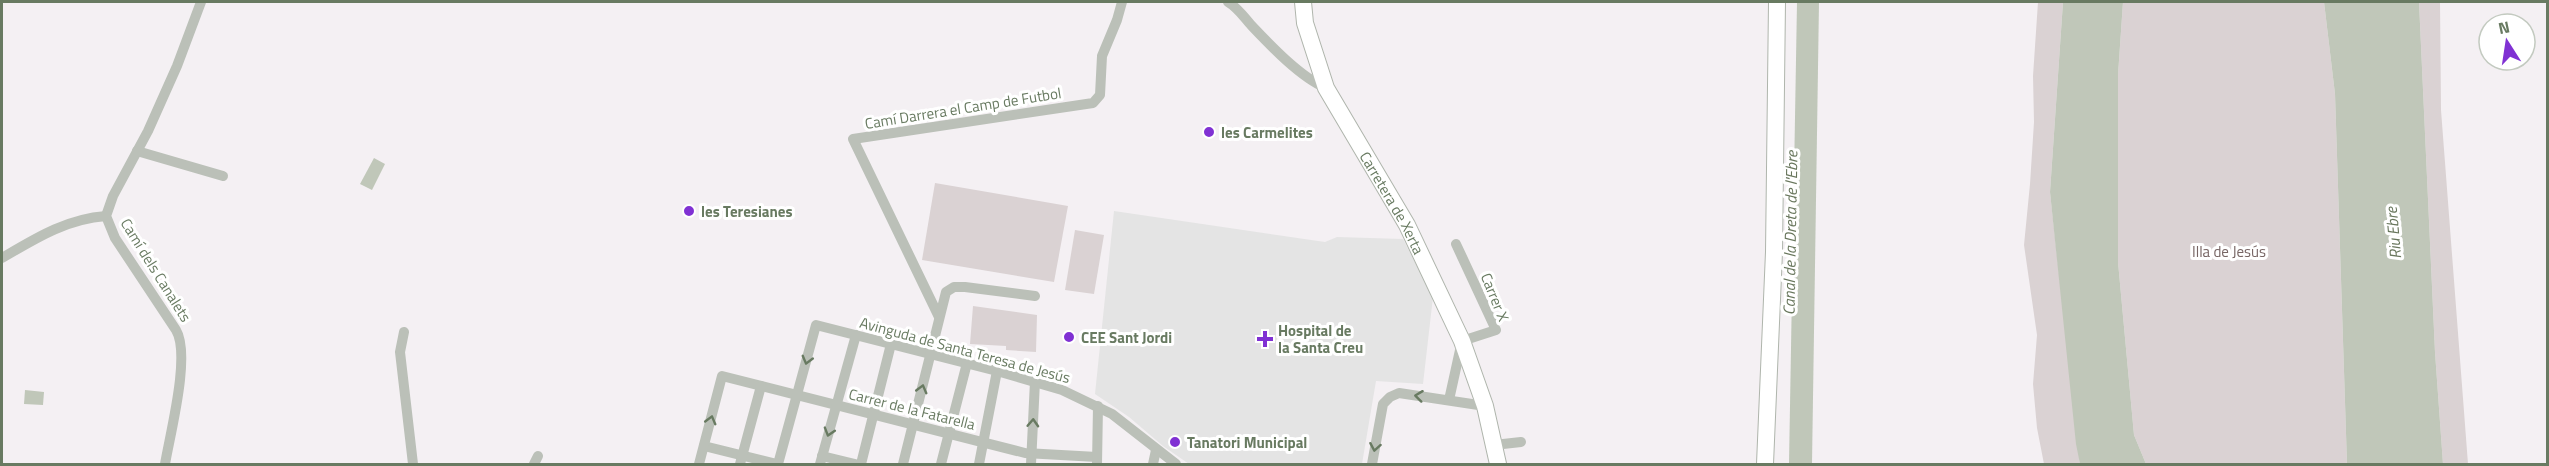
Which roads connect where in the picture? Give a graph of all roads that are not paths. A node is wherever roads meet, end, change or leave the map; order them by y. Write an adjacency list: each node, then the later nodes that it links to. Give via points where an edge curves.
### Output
1 (201, 2): 7 (street, Camí dels Canalets, via 177,66)
2 (1122, 2): 13 (street, Camí Darrera el Camp de Futbol, via 1102,56 1100,95 1093,103 853,139)
3 (1228, 2): 6 (street, via 1263,38)
4 (1303, 2): 6 (main road, Carretera de Xerta, via 1305,23)
5 (1777, 2): 53 (main road, via 1774,252)
6 (1326, 88): 16 (main road, Carretera de Xerta, via 1407,225)
7 (137, 151): 8 (street); 9 (street, Camí dels Canalets)
8 (223, 176)
9 (106, 216): 11 (street, via 58,226); 40 (street, Camí dels Canalets, via 115,238 181,341)
10 (1456, 244): 16 (street, Carrer X, via 1496,330)
11 (2, 258)
12 (1035, 296): 13 (street, via 954,287 946,292)
13 (939, 317): 18 (street)
14 (404, 332): 41 (street, via 400,352)
15 (856, 335): 17 (street, Avinguda de Santa Teresa de Jesús); 23 (street, Avinguda de Santa Teresa de Jesús, one-way to 23, via 816,325); 25 (street)
16 (1462, 341): 24 (street); 27 (main road, Carretera de Xerta)
17 (891, 344): 18 (street, Avinguda de Santa Teresa de Jesús); 28 (street)
18 (931, 354): 19 (street, Avinguda de Santa Teresa de Jesús); 29 (street, one-way to 18)
19 (967, 363): 20 (street, Avinguda de Santa Teresa de Jesús); 30 (street)
20 (997, 371): 21 (street, Avinguda de Santa Teresa de Jesús); 32 (street)
21 (1035, 381): 26 (street, Avinguda de Santa Teresa de Jesús); 36 (street, one-way to 21)
22 (761, 386): 23 (street, Carrer de la Fatarella); 34 (street, Carrer de la Fatarella, one-way to 22, via 723,376); 37 (street)
23 (797, 395): 25 (street, Carrer de la Fatarella); 43 (street)
24 (1449, 400): 27 (street); 51 (street, one-way to 51, via 1395,394 1383,404)
25 (837, 406): 28 (street, Carrer de la Fatarella); 38 (street, one-way to 38)
26 (1098, 406): 35 (street, Avinguda de Santa Teresa de Jesús); 39 (street)
27 (1485, 406): 33 (main road, Carretera de Xerta)
28 (873, 415): 29 (street, Carrer de la Fatarella); 45 (street)
29 (912, 425): 30 (street, Carrer de la Fatarella); 46 (street)
30 (949, 434): 32 (street, Carrer de la Fatarella); 47 (street)
31 (1521, 442): 33 (street)
32 (983, 443): 36 (street, Carrer de la Fatarella); 48 (street)
33 (1494, 445): 52 (main road, Carretera de Xerta)
34 (704, 446): 37 (street); 42 (street)
35 (1158, 452): 49 (street); 50 (street, Avinguda de Santa Teresa de Jesús)
36 (1031, 459): 39 (street, Carrer de la Fatarella)
37 (742, 460): 43 (street)
38 (821, 460): 44 (street)
39 (1097, 461)
40 (165, 465)
41 (413, 465)
42 (699, 465)
43 (777, 465)
44 (855, 465)
45 (861, 465)
46 (903, 465)
47 (941, 465)
48 (979, 465)
49 (1153, 465)
50 (1176, 465)
51 (1372, 465)
52 (1498, 465)
53 (1765, 465)

